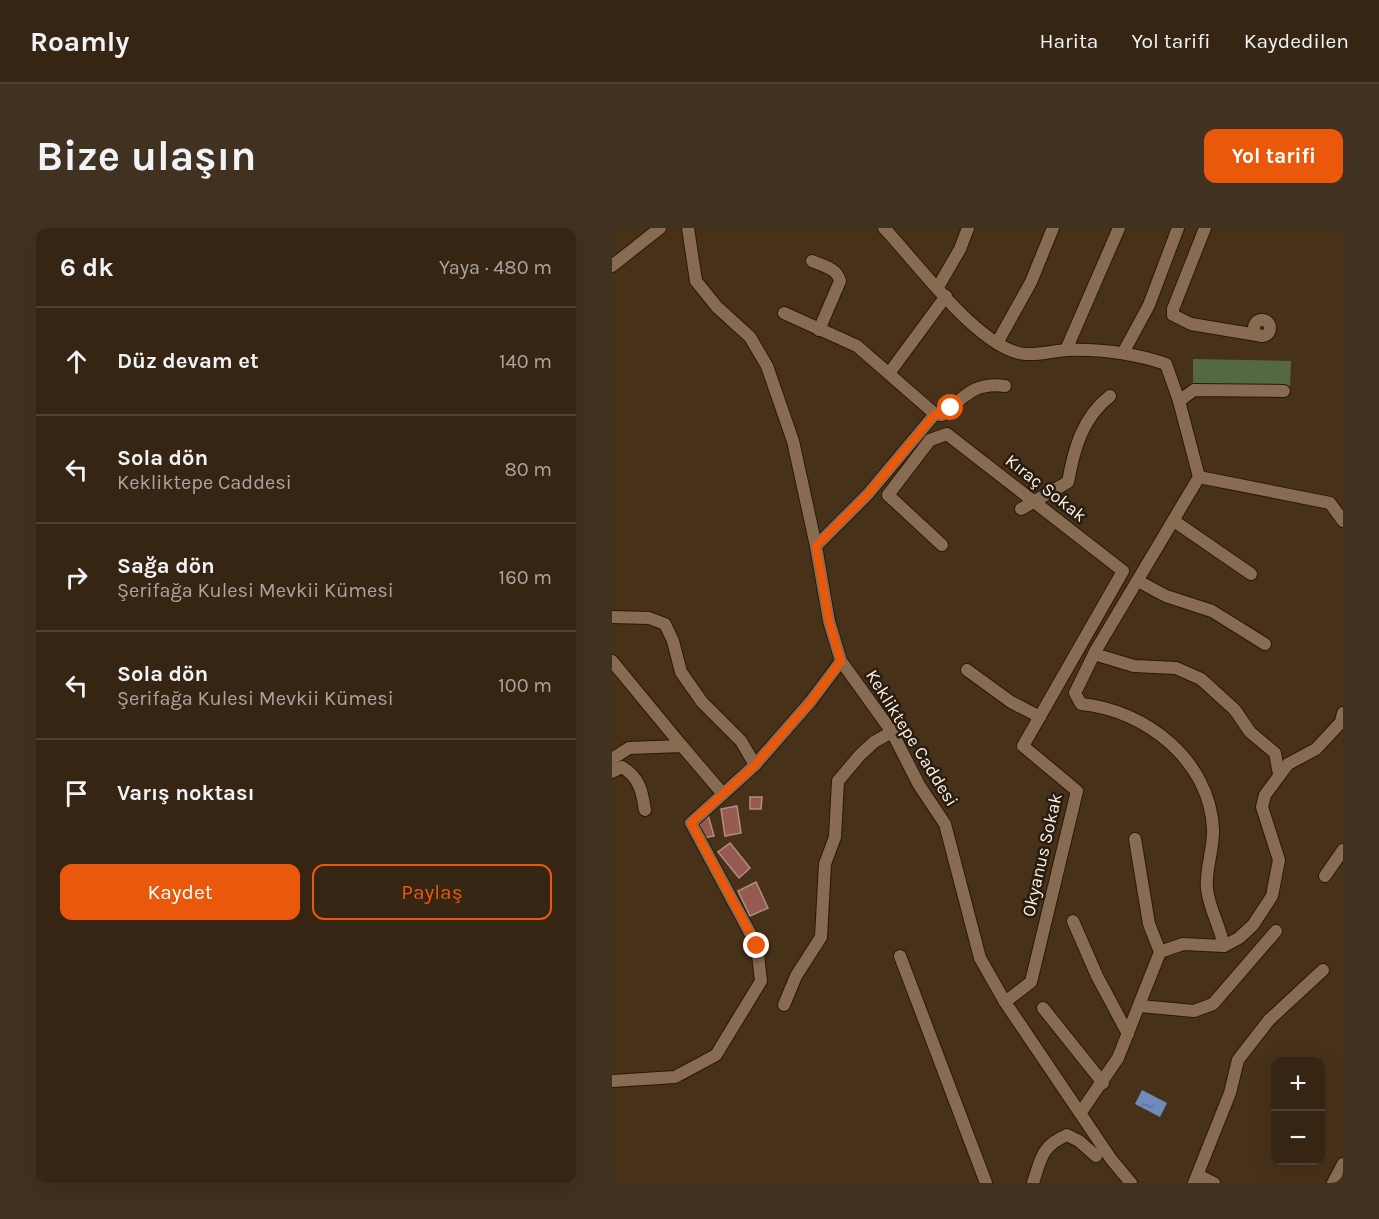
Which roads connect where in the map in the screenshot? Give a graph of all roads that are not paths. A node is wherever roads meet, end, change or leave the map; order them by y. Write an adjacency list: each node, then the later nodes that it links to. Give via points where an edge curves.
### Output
1 (660, 228): 10 (street)
2 (688, 228): 30 (street, Kekliktepe Caddesi, via 696,282 750,337 767,366 793,441)
3 (884, 228): 11 (street)
4 (968, 228): 11 (street)
5 (1053, 228): 15 (street, via 1031,282)
6 (1119, 228): 16 (street)
7 (1178, 228): 17 (street, via 1149,305)
8 (1205, 228): 14 (street, via 1173,315 1191,324)
9 (812, 261): 13 (street, via 833,270 840,281)
10 (612, 266)
11 (942, 292): 15 (street, via 970,325); 18 (street)
12 (784, 313): 13 (street)
13 (819, 330): 18 (street, via 857,346)
14 (1257, 335)
15 (997, 343): 16 (street, via 1024,354)
16 (1066, 350): 17 (street)
17 (1123, 353): 22 (street, via 1166,364)
18 (890, 372): 23 (street)
19 (1005, 386): 23 (street, via 987,383 942,415)
20 (1284, 391): 22 (street, via 1194,390)
21 (1110, 396): 25 (street, via 1095,408 1074,448 1068,482)
22 (1179, 401): 24 (street)
23 (935, 414): 30 (street, via 868,494)
24 (1199, 477): 27 (street, via 1330,503); 28 (street)
25 (1034, 502): 26 (street); 29 (street, Kıraç Sokak, via 947,434 930,440 888,495); 31 (street, Kıraç Sokak)
26 (1021, 509)
27 (1342, 518)
28 (1174, 520): 32 (street); 33 (street)
29 (942, 545)
30 (816, 546): 38 (street, Kekliktepe Caddesi, via 829,621)
31 (1123, 571): 41 (street, Okyanus Sokak)
32 (1251, 574)
33 (1138, 581): 35 (street, via 1166,596 1212,611); 36 (street)
34 (612, 617): 45 (street, via 649,618 665,624 681,672 702,702 741,741)
35 (1265, 644)
36 (1094, 654): 47 (street, via 1134,666 1176,669 1202,679 1235,710 1250,732 1275,753); 55 (street, via 1075,693 1081,704 1099,706 1150,728 1174,746 1201,783 1213,831 1207,887)
37 (612, 661): 43 (street)
38 (841, 661): 42 (street, Kekliktepe Caddesi); 45 (street)
39 (967, 670): 41 (street, via 1011,702)
40 (1343, 713): 47 (street, via 1341,722 1316,749 1288,764)
41 (1040, 717): 59 (street, Okyanus Sokak, via 1023,746 1077,791 1031,982)
42 (892, 732): 59 (street, Kekliktepe Caddesi, via 918,785 945,824 977,949); 60 (street, via 860,755 838,781 834,837 825,864 821,938 796,976)
43 (682, 746): 44 (street, via 629,748); 48 (street)
44 (612, 759)
45 (755, 765): 48 (street)
46 (612, 772): 49 (street, via 622,767 634,774 642,789)
47 (1279, 774): 55 (street, via 1262,807 1278,860 1272,896 1253,925)
48 (723, 794): 64 (street, via 691,823 757,946 761,981 716,1055 675,1077)
49 (645, 810)
50 (1135, 839): 56 (street, via 1149,924)
51 (1343, 850): 52 (street)
52 (1325, 876)
53 (1073, 921): 63 (street)
54 (1276, 931): 61 (street, via 1213,1004 1194,1011)
55 (1224, 946): 56 (street, via 1183,944)
56 (1160, 952): 61 (street)
57 (900, 956): 70 (street)
58 (1323, 970): 69 (street, via 1269,1020 1238,1060 1230,1094)
59 (1005, 1002): 66 (street, Kekliktepe Caddesi)
60 (784, 1005)
61 (1140, 1006): 63 (street)
62 (1043, 1008): 65 (street)
63 (1128, 1034): 65 (street)
64 (612, 1081)
65 (1103, 1083): 66 (street)
66 (1081, 1112): 72 (street, Kekliktepe Caddesi)
67 (1096, 1156): 71 (street, via 1067,1136 1052,1142 1043,1152)
68 (1343, 1164): 74 (street)
69 (1196, 1179): 73 (street)
70 (986, 1183)
71 (1033, 1183)
72 (1131, 1183)
73 (1214, 1183)
74 (1333, 1183)

